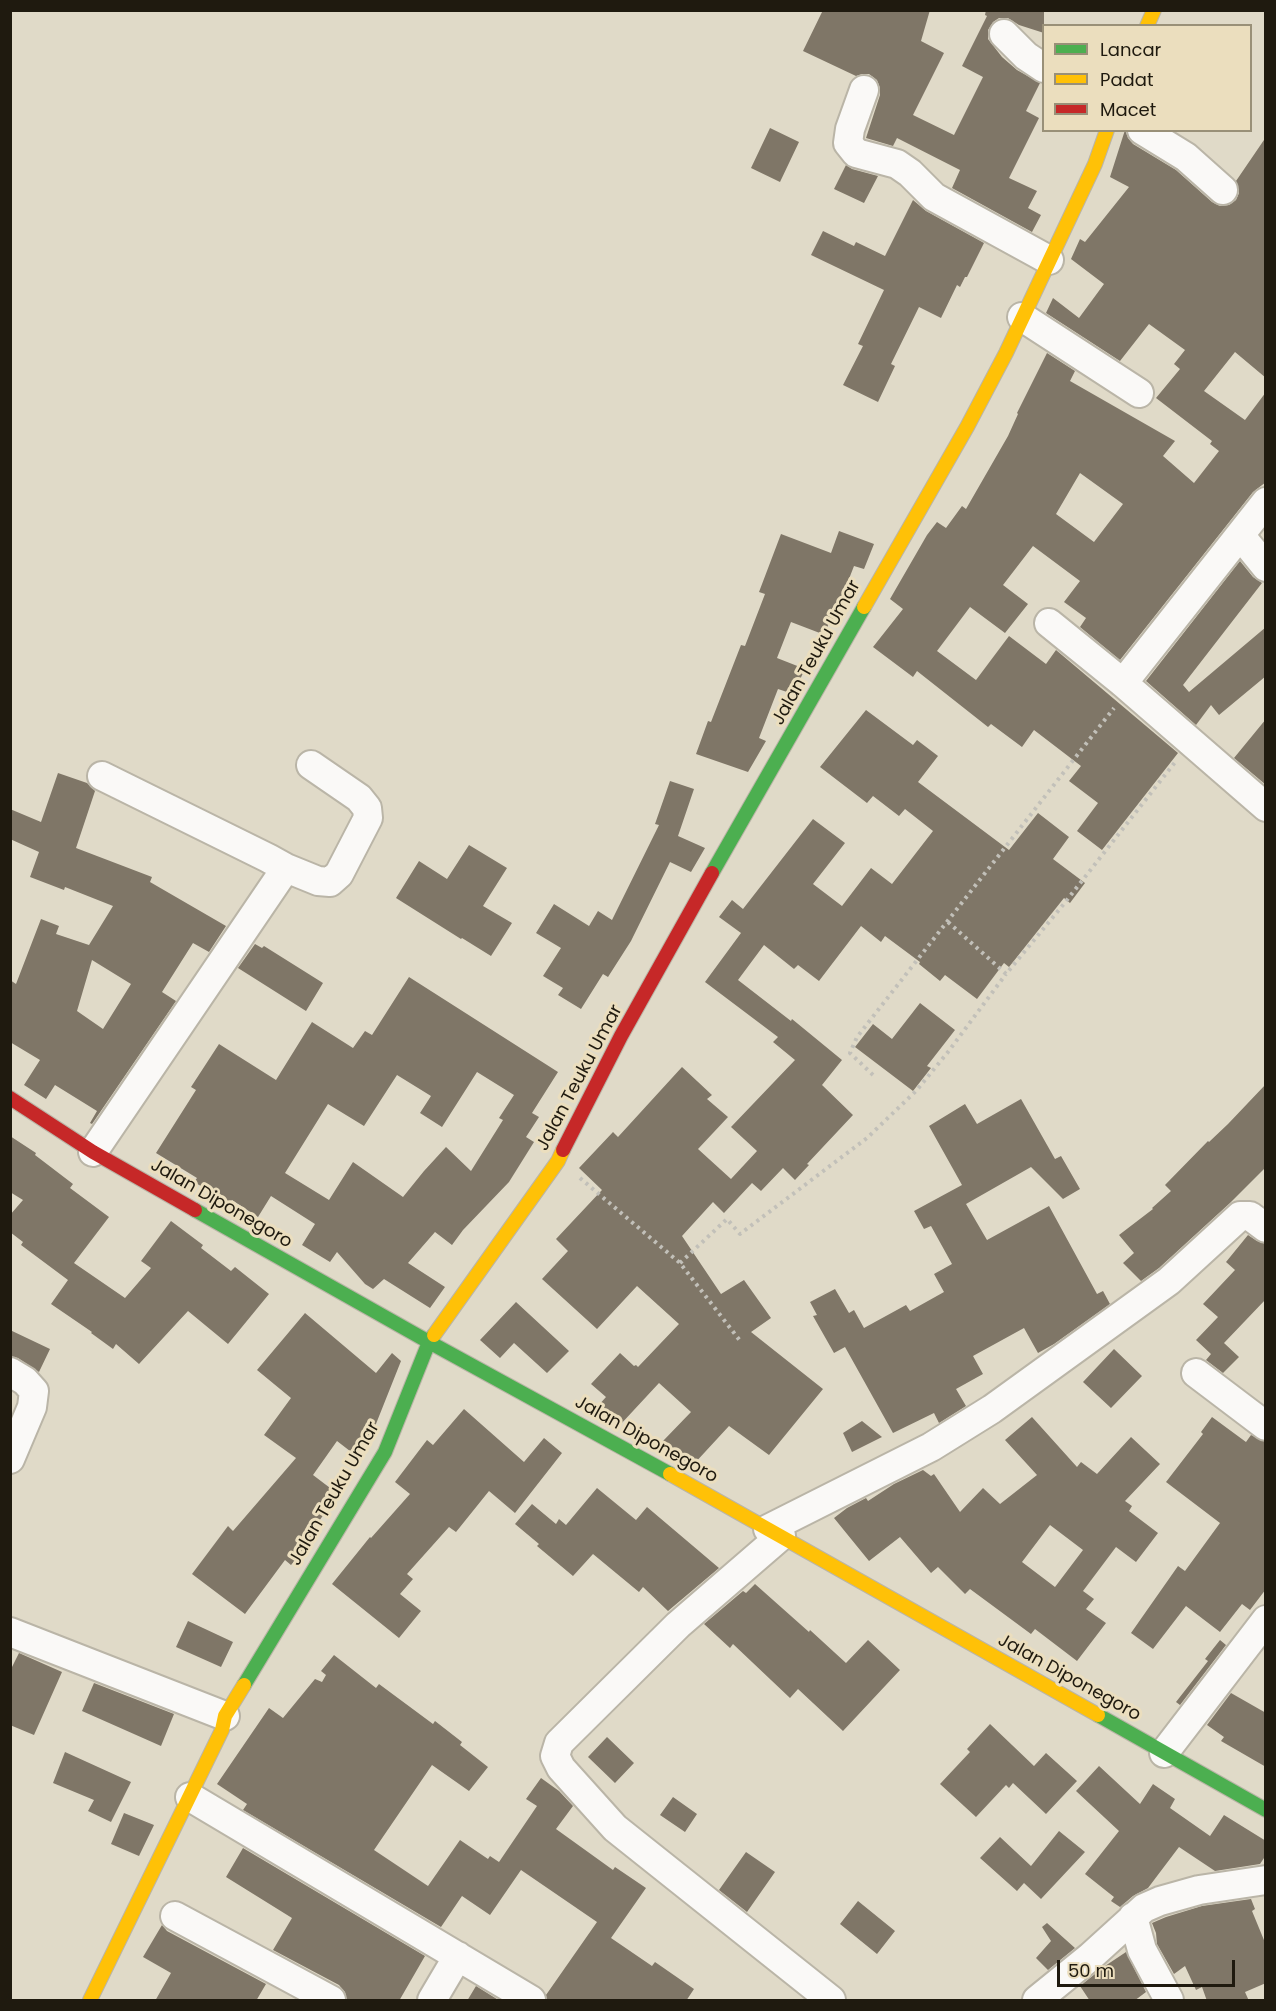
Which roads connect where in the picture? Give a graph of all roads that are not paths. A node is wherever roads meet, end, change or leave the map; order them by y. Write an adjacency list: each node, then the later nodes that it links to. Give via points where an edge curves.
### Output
1 (1154, 10): 2 (street)
2 (1148, 24)
3 (1004, 34): 4 (street)
4 (1042, 67)
5 (864, 90): 9 (street, via 848,144 856,153 897,164 934,197)
6 (1106, 132): 9 (street, Jalan Teuku Umar, via 1095,165)
7 (1145, 132): 8 (street, via 1181,153)
8 (1222, 190)
9 (1049, 260): 10 (street, Jalan Teuku Umar)
10 (1022, 317): 11 (street); 24 (street, Jalan Teuku Umar, via 967,428 621,1036 558,1161)
11 (1139, 393)
12 (1266, 502): 13 (street)
13 (1240, 535): 14 (street); 16 (street)
14 (1266, 567)
15 (1049, 623): 16 (street)
16 (1126, 686): 19 (street)
17 (311, 765): 20 (street, via 359,798 367,808 368,818 339,874 330,882)
18 (102, 776): 20 (street)
19 (1266, 807)
20 (286, 868): 22 (street)
21 (10, 1098): 22 (street, Jalan Diponegoro)
22 (93, 1152): 24 (street, Jalan Diponegoro)
23 (1266, 1228): 29 (street, via 1250,1216 1240,1216 1169,1281 992,1409 931,1447)
24 (429, 1342): 29 (street, Jalan Diponegoro); 32 (street, Jalan Teuku Umar, via 385,1452)
25 (10, 1372): 28 (street, via 34,1391 32,1407)
26 (1196, 1373): 27 (street)
27 (1266, 1426)
28 (10, 1460)
29 (774, 1532): 33 (street, Jalan Diponegoro); 44 (street, via 559,1743 555,1756 561,1768 615,1828)
30 (1266, 1620): 33 (street)
31 (10, 1632): 32 (street)
32 (225, 1716): 34 (street, Jalan Teuku Umar)
33 (1164, 1752): 35 (street, Jalan Diponegoro)
34 (190, 1797): 39 (street); 40 (street, Jalan Teuku Umar)
35 (1266, 1810)
36 (1266, 1880): 38 (street, via 1181,1894 1160,1900)
37 (175, 1916): 41 (street)
38 (1133, 1917): 45 (street); 46 (street, via 1142,1950)
39 (458, 1956): 42 (street); 43 (street)
40 (90, 2001)
41 (331, 2001)
42 (432, 2001)
43 (531, 2001)
44 (831, 2001)
45 (1038, 2001)
46 (1168, 2001)

